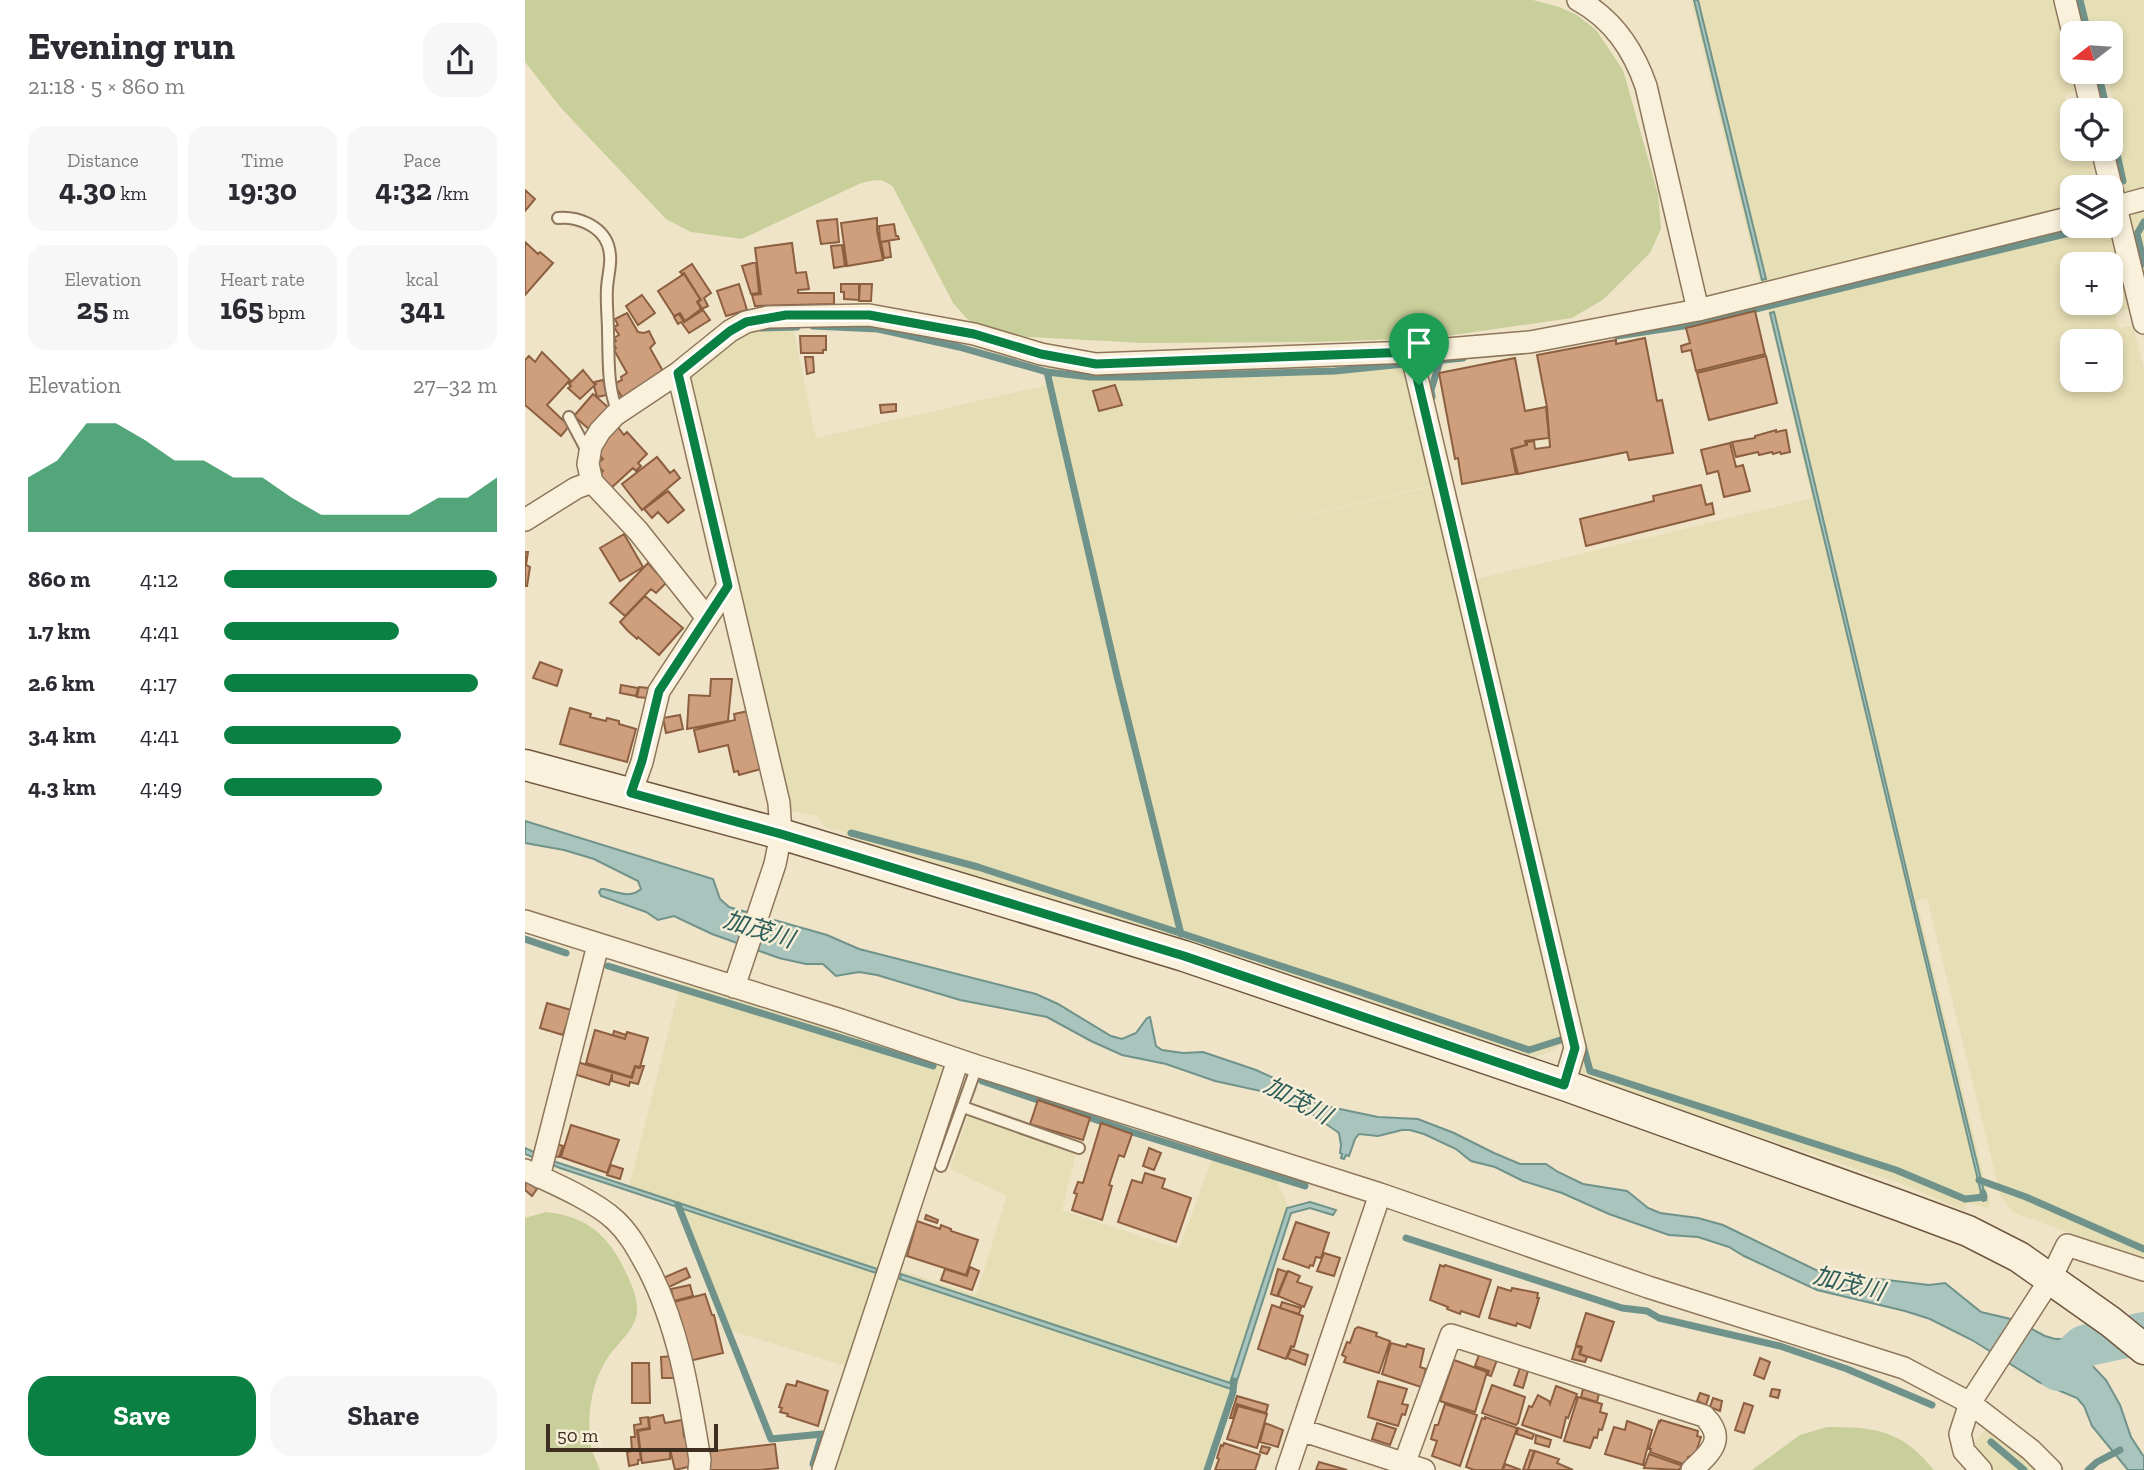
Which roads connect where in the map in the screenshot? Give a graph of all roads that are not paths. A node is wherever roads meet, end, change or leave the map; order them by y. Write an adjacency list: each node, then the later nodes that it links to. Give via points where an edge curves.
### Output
1 (1578, 0): 9 (street, via 1613,26 1639,65)
2 (2065, 0): 3 (street)
3 (2070, 21)
4 (2144, 200): 5 (street)
5 (2123, 205)
6 (558, 218): 13 (lane, via 581,220 597,229 608,245 609,378)
7 (2060, 220): 9 (street)
8 (2121, 238): 10 (street)
9 (1698, 310): 11 (street, via 1530,342)
10 (2144, 323)
11 (1411, 352): 12 (street, via 1096,364 974,334 869,315 786,315 746,322); 27 (street, via 1575,1048)
12 (678, 373): 13 (street); 18 (street)
13 (618, 413): 15 (street, via 600,431)
14 (569, 417): 15 (lane)
15 (589, 456): 16 (street)
16 (592, 482): 17 (street); 19 (street)
17 (525, 520)
18 (728, 586): 19 (street); 22 (street, via 779,803)
19 (707, 618): 21 (street, via 659,691)
20 (525, 765): 21 (street)
21 (631, 793): 22 (street)
22 (781, 834): 25 (street); 27 (street, via 1184,956)
23 (525, 921): 24 (street)
24 (598, 945): 25 (street); 30 (street)
25 (737, 978): 26 (street)
26 (967, 1063): 28 (lane); 32 (street); 40 (street)
27 (1564, 1085): 34 (street, via 1968,1231)
28 (963, 1107): 29 (lane); 31 (lane)
29 (1079, 1148)
30 (538, 1166): 39 (street, via 613,1218 633,1240 662,1295 683,1364)
31 (941, 1166)
32 (1380, 1194): 36 (street, via 1648,1287 1903,1368); 37 (street)
33 (2144, 1270): 34 (street, via 2067,1245)
34 (2051, 1278): 35 (street); 36 (street)
35 (2144, 1349)
36 (1970, 1404): 43 (street, via 1960,1434 1964,1451); 44 (street)
37 (1301, 1430): 38 (street); 41 (street)
38 (1410, 1468): 42 (street, via 1451,1335 1704,1416 1712,1424 1715,1448)
39 (699, 1470)
40 (823, 1470)
41 (1287, 1470)
42 (1692, 1470)
43 (1981, 1470)
44 (2052, 1470)

